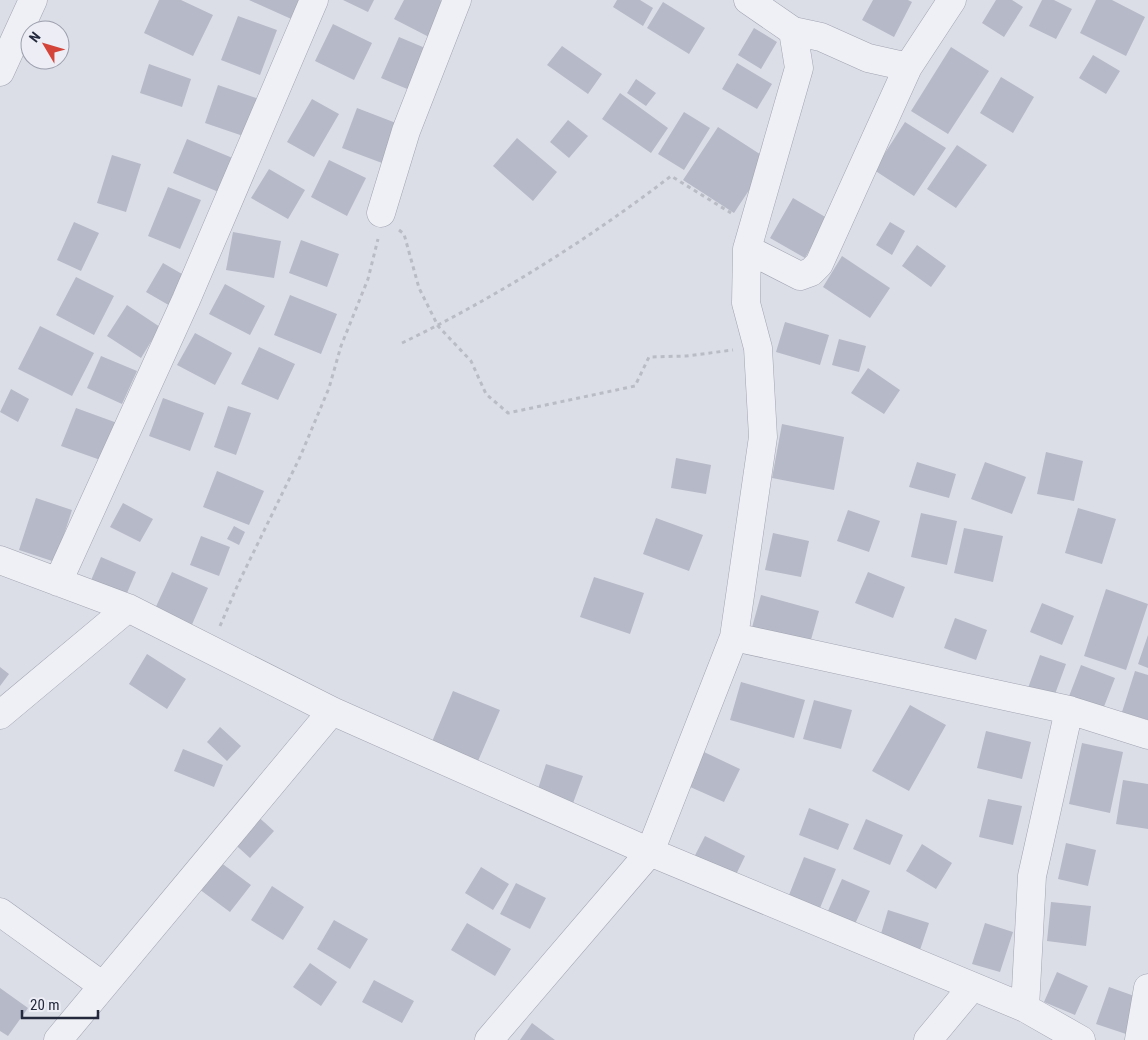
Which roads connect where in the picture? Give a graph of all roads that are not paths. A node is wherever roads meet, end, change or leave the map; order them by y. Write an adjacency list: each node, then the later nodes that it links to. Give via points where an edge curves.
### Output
1 (33, 0): 8 (street)
2 (314, 0): 12 (street, via 186,300)
3 (457, 0): 9 (street, via 406,131)
4 (748, 0): 6 (street)
5 (952, 0): 7 (street)
6 (793, 31): 7 (street, via 821,37 868,58); 10 (street, via 799,68)
7 (908, 67): 10 (street, via 819,264 800,276)
8 (0, 72)
9 (381, 213)
10 (750, 238): 14 (street, via 746,303 758,348 763,437)
11 (0, 560): 12 (street)
12 (58, 582): 13 (street)
13 (128, 608): 16 (street); 17 (street)
14 (734, 637): 15 (street); 19 (street)
15 (1069, 710): 18 (street); 24 (street, via 1032,876)
16 (332, 711): 19 (street); 21 (street)
17 (0, 715)
18 (1148, 735)
19 (650, 852): 22 (street); 26 (street)
20 (0, 912): 21 (street)
21 (104, 986): 25 (street)
22 (972, 987): 24 (street); 27 (street)
23 (1148, 988): 29 (street)
24 (1024, 1008): 28 (street)
25 (58, 1040)
26 (488, 1040)
27 (928, 1040)
28 (1081, 1040)
29 (1139, 1040)

